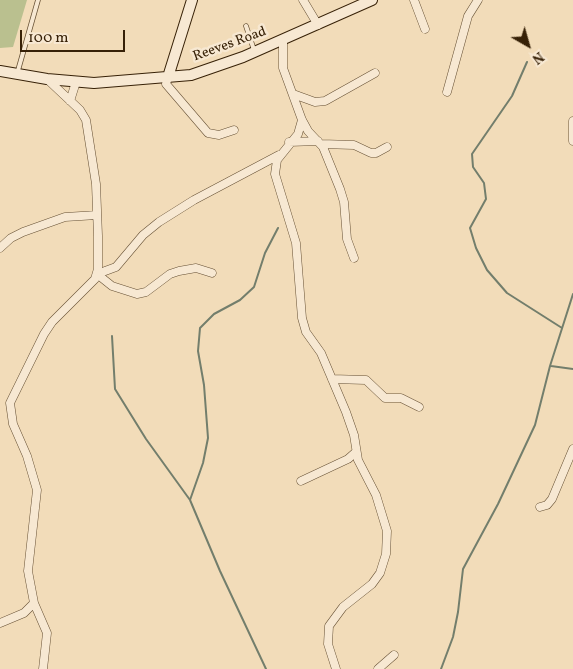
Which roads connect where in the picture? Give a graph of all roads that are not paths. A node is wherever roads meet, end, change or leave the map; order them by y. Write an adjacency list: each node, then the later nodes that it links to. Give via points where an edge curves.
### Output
1 (38, 0): 15 (lane)
2 (192, 0): 17 (street)
3 (303, 0): 8 (street)
4 (372, 0): 7 (street, Reeves Road)
5 (414, 0): 10 (street)
6 (478, 0): 19 (street, via 468,16)
7 (360, 3): 8 (street, Reeves Road)
8 (318, 25): 11 (street, Reeves Road)
9 (246, 26): 12 (lane)
10 (425, 29)
11 (283, 40): 12 (street, Reeves Road); 20 (street, via 283,68)
12 (254, 52): 17 (street, Reeves Road, via 191,75)
13 (0, 71): 15 (street, Reeves Road)
14 (375, 73): 20 (street, via 325,101 315,102)
15 (17, 74): 16 (street, Reeves Road)
16 (47, 79): 18 (street, Reeves Road); 21 (street)
17 (167, 80): 18 (street, Reeves Road); 24 (street, via 208,133 218,136)
18 (76, 82): 21 (street)
19 (447, 92)
20 (293, 94): 22 (street)
21 (70, 101): 30 (street, via 84,116 89,128)
22 (302, 120): 26 (street, via 298,134); 27 (street)
23 (573, 121): 25 (street)
24 (234, 130)
25 (573, 141)
26 (289, 142): 27 (street); 29 (street)
27 (320, 142): 28 (street, via 354,145 376,154); 32 (street, via 343,198 346,231)
28 (387, 147)
29 (279, 155): 34 (street, via 159,222 143,235 116,267); 35 (street, via 275,166 276,181 296,243 303,325)
30 (97, 215): 31 (street, via 65,218 17,235); 34 (street)
31 (0, 248)
32 (354, 258)
33 (212, 273): 34 (street, via 196,268 179,271 146,292 137,294 112,286)
34 (97, 274): 41 (street, via 52,322 10,402 13,424 37,490 28,571)
35 (332, 378): 36 (street, via 366,380 381,396 401,398); 38 (street, via 352,427)
36 (419, 407)
37 (573, 449): 40 (street, via 552,499)
38 (356, 452): 39 (street); 47 (street, via 378,501 388,541 384,564 376,579 343,607 329,626 328,644)
39 (301, 481)
40 (540, 507)
41 (34, 603): 43 (street); 46 (street, via 47,632)
42 (0, 618): 43 (street)
43 (13, 618): 44 (street)
44 (0, 623)
45 (394, 655): 48 (street)
46 (43, 669)
47 (336, 669)
48 (378, 669)

